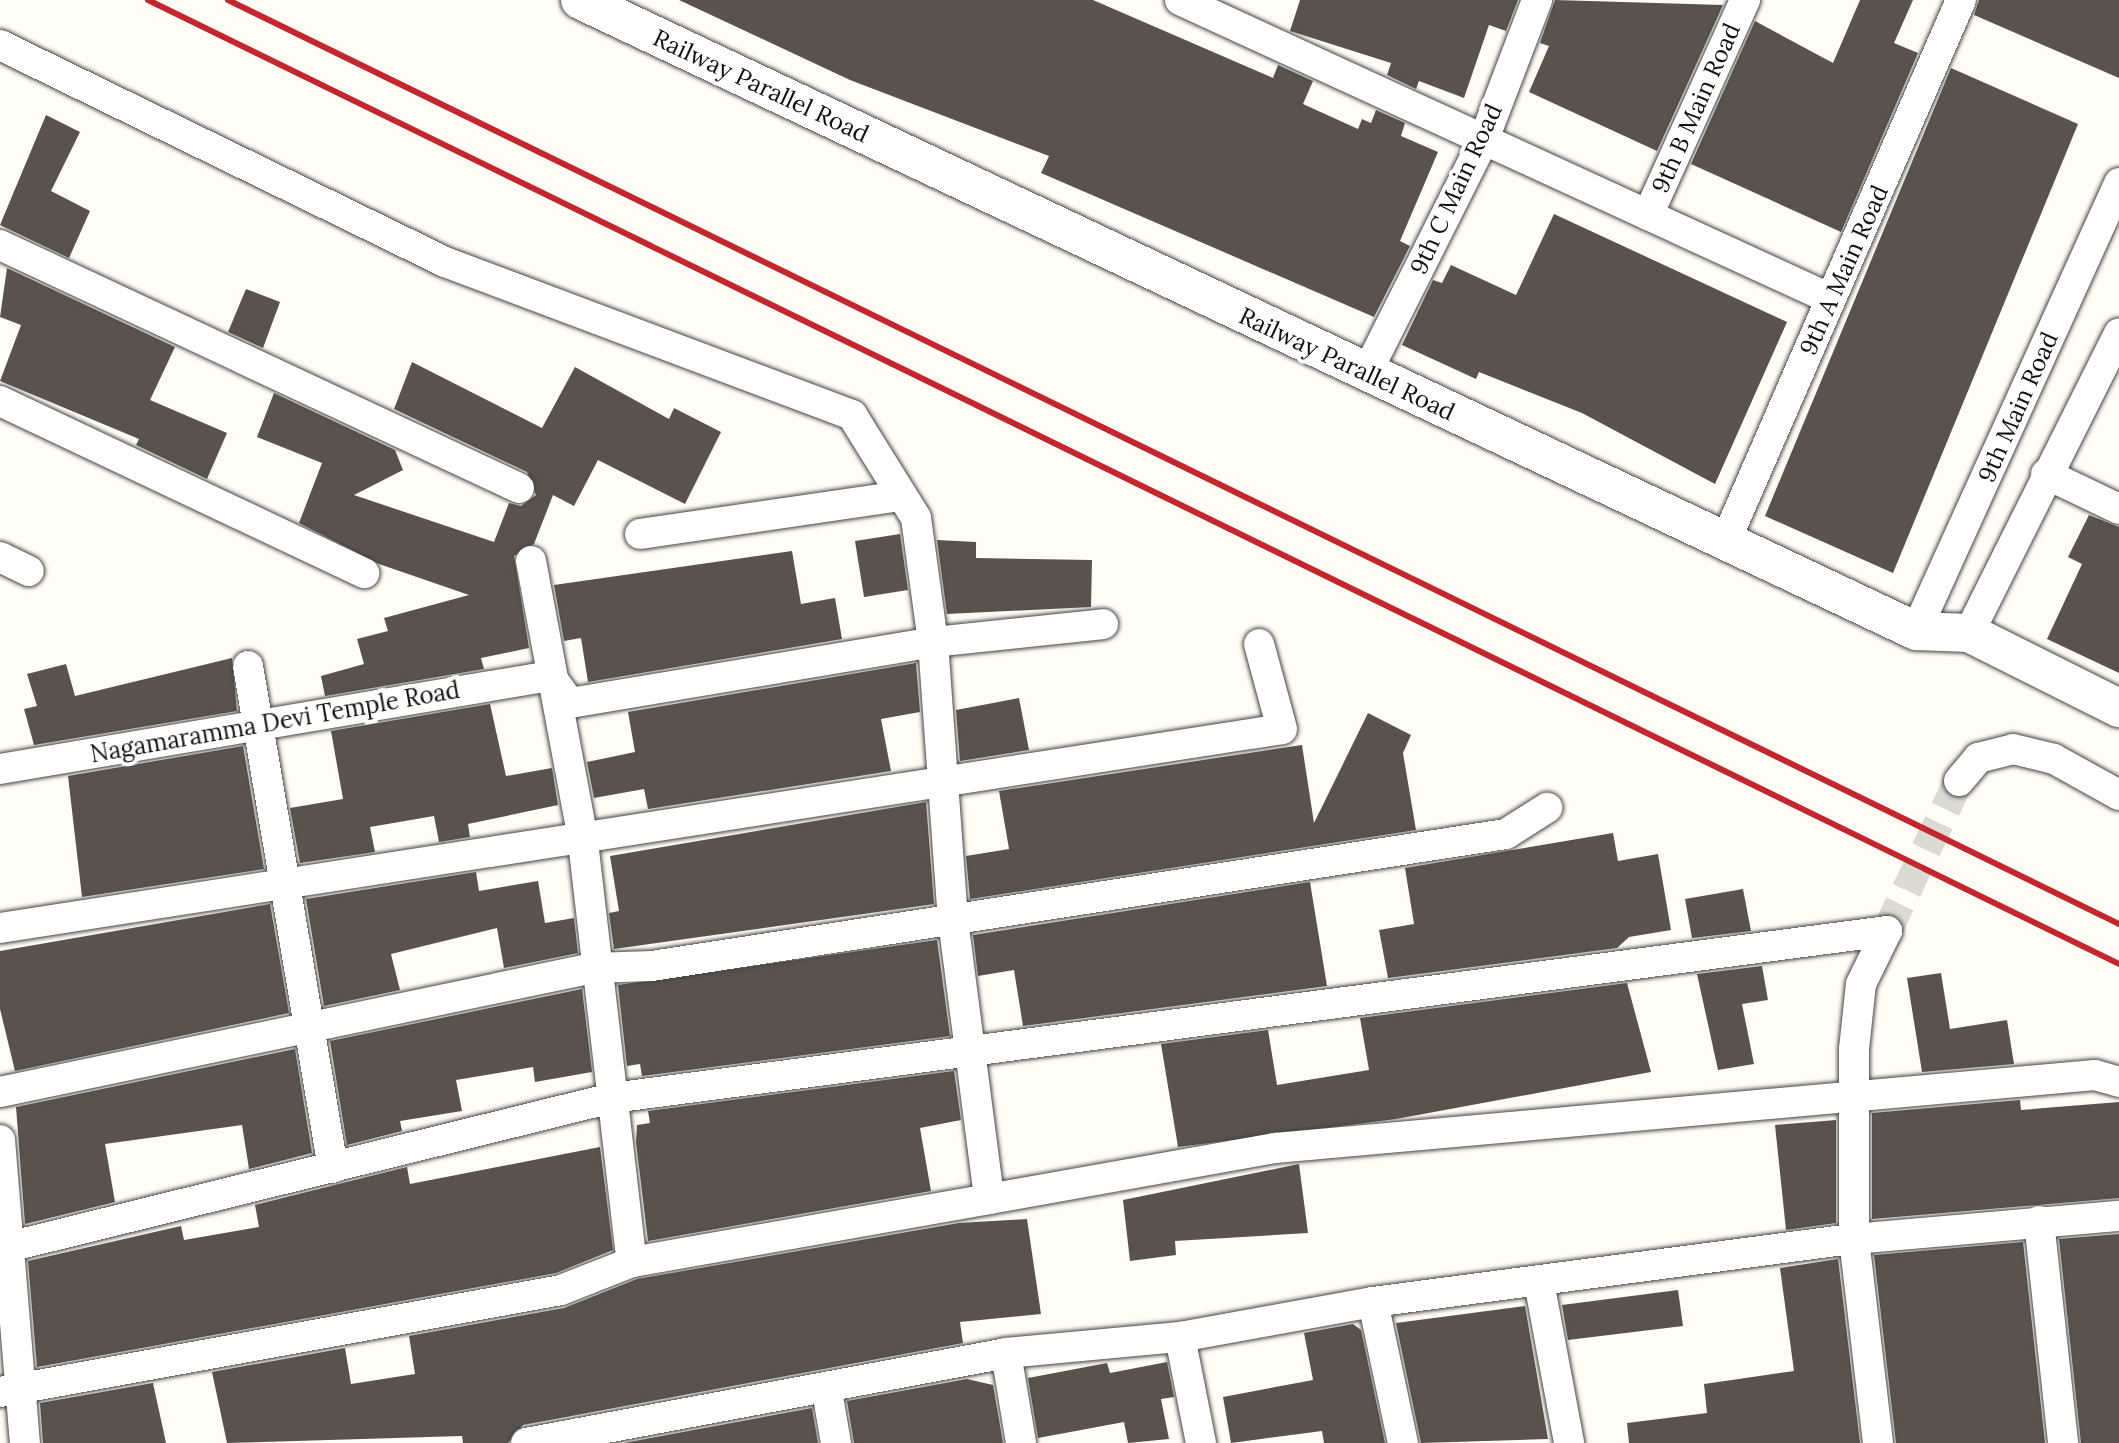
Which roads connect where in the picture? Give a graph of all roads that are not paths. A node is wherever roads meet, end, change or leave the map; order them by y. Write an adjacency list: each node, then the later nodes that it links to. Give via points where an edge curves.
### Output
1 (580, 0): 13 (street, Railway Parallel Road)
2 (1180, 0): 7 (street)
3 (1537, 0): 7 (street, 9th C Main Road)
4 (1745, 0): 9 (street, 9th B Main Road)
5 (1961, 0): 11 (street, 9th A Main Road)
6 (0, 45): 17 (street, via 445,262 852,415)
7 (1484, 139): 9 (street); 13 (street, 9th C Main Road)
8 (2119, 183): 26 (street, 9th Main Road)
9 (1648, 215): 11 (street)
10 (0, 245): 16 (street)
11 (1831, 299): 20 (street, 9th A Main Road)
12 (2119, 334): 15 (street)
13 (1366, 374): 20 (street, Railway Parallel Road)
14 (0, 401): 24 (street)
15 (2046, 474): 18 (street); 27 (street)
16 (519, 488)
17 (901, 496): 19 (street); 28 (street, via 916,518)
18 (2119, 509)
19 (640, 534)
20 (1726, 540): 26 (street, Railway Parallel Road)
21 (0, 557): 23 (street)
22 (531, 561): 31 (street)
23 (29, 571)
24 (364, 573)
25 (1103, 624): 28 (street)
26 (1916, 631): 27 (street, Railway Parallel Road)
27 (1969, 633): 32 (street, Railway Parallel Road)
28 (933, 642): 31 (street, via 570,703); 36 (street)
29 (1259, 644): 36 (street, via 1282,729)
30 (248, 666): 33 (street)
31 (550, 676): 33 (street, Nagamaramma Devi Temple Road); 39 (street)
32 (2119, 708)
33 (258, 725): 34 (street, Nagamaramma Devi Temple Road); 40 (street)
34 (0, 769)
35 (1959, 781): 37 (street, via 1978,758 2013,749 2054,759)
36 (943, 783): 39 (street); 41 (street)
37 (2119, 795)
38 (1547, 808): 41 (street, via 1506,834)
39 (582, 833): 40 (street); 43 (street)
40 (284, 882): 42 (street); 44 (street)
41 (953, 920): 43 (street, via 652,966); 45 (street)
42 (0, 928)
43 (593, 968): 44 (street); 48 (street)
44 (309, 1027): 47 (street); 51 (street)
45 (974, 1052): 48 (street); 49 (street, via 1887,931 1861,984); 52 (street)
46 (2119, 1082): 49 (street, via 2095,1075)
47 (0, 1092)
48 (612, 1098): 51 (street); 57 (street)
49 (1855, 1100): 52 (street, via 1275,1148); 55 (street)
50 (0, 1140): 56 (street)
51 (333, 1168): 56 (street)
52 (989, 1199): 57 (street)
53 (2119, 1216): 54 (street)
54 (2039, 1221): 55 (street); 72 (street)
55 (1854, 1239): 58 (street); 71 (street)
56 (4, 1249): 62 (street)
57 (632, 1262): 62 (street, via 561,1290)
58 (1539, 1282): 59 (street); 70 (street)
59 (1373, 1302): 60 (street); 69 (street)
60 (1180, 1337): 61 (street); 68 (street)
61 (1006, 1353): 63 (street); 67 (street)
62 (11, 1391): 64 (street)
63 (827, 1391): 65 (street); 66 (street)
64 (25, 1443)
65 (526, 1443)
66 (836, 1443)
67 (1021, 1443)
68 (1201, 1443)
69 (1403, 1443)
70 (1569, 1443)
71 (1878, 1443)
72 (2063, 1443)

